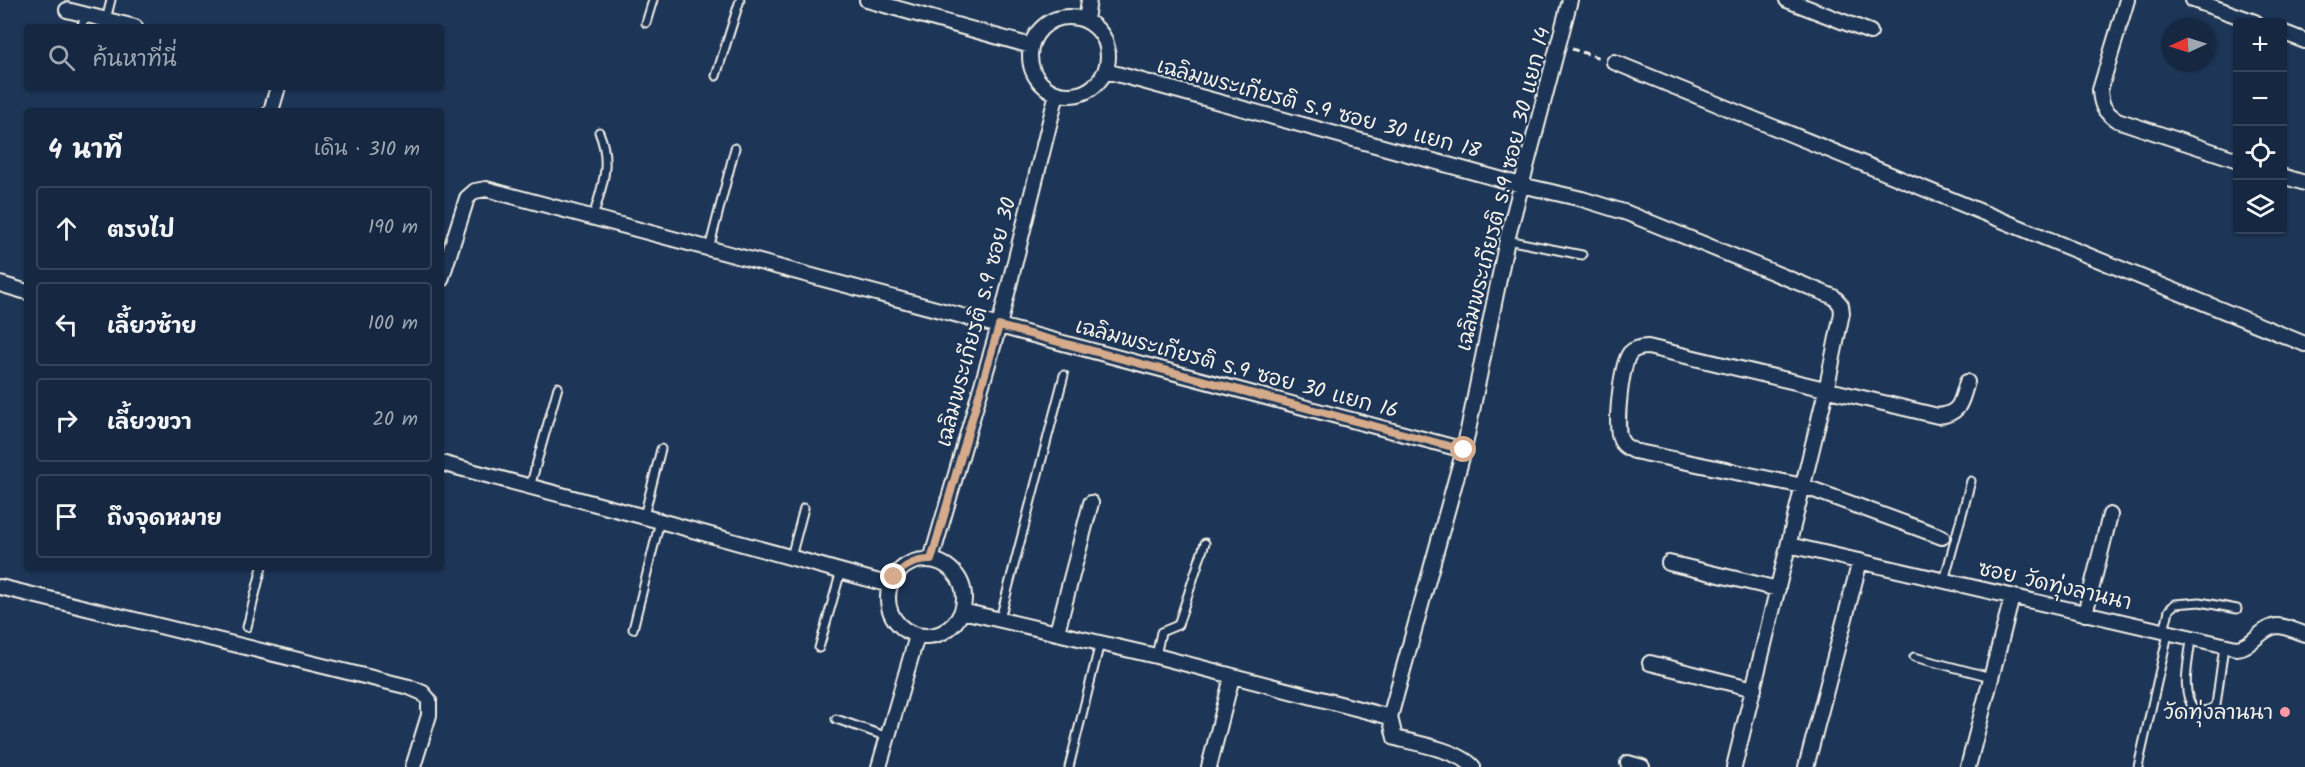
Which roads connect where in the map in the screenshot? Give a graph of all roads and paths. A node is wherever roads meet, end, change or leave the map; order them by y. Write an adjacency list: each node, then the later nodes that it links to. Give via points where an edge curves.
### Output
1 (111, 0): 12 (lane)
2 (653, 0): 15 (lane)
3 (740, 0): 24 (lane)
4 (867, 0): 21 (street)
5 (1089, 0): 13 (street)
6 (1570, 0): 20 (street, เฉลิมพระเกียรติ ร.9 ซอย 30 แยก 14)
7 (1787, 0): 17 (street)
8 (2127, 0): 30 (street, via 2100,90 2106,114)
9 (2193, 0): 11 (street)
10 (67, 10): 14 (street)
11 (2244, 18)
12 (106, 20): 14 (street); 16 (street)
13 (1086, 20): 21 (street, via 1067,16 1055,19 1044,25); 23 (street, via 1101,32 1107,44)
14 (83, 21)
15 (646, 23)
16 (123, 24)
17 (1870, 32)
18 (2287, 33): 19 (street)
19 (2305, 40)
20 (1559, 45): 22 (path); 33 (street, เฉลิมพระเกียรติ ร.9 ซอย 30 แยก 14)
21 (1031, 46): 26 (street, via 1033,70 1039,80)
22 (1614, 62): 42 (street)
23 (1106, 71): 26 (street, via 1091,89 1080,94); 33 (street, เฉลิมพระเกียรติ ร.9 ซอย 30 แยก 18)
24 (716, 76)
25 (277, 90): 27 (street)
26 (1057, 93): 41 (street, เฉลิมพระเกียรติ ร.9 ซอย 30)
27 (272, 108)
28 (598, 132): 34 (lane, via 606,154 606,169)
29 (735, 148): 36 (lane)
30 (2233, 158)
31 (2287, 177): 32 (street)
32 (2305, 183)
33 (1521, 185): 35 (street, เฉลิมพระเกียรติ ร.9 ซอย 30 แยก 14); 46 (street, เฉลิมพระเกียรติ ร.9 ซอย 30 แยก 18, via 1627,213 1834,297 1842,313)
34 (593, 218): 36 (street, เฉลิมพระเกียรติ ร.9 ซอย 30 แยก 16); 38 (street, เฉลิมพระเกียรติ ร.9 ซอย 30 แยก 16, via 486,189 475,191 467,198)
35 (1507, 240): 37 (lane); 48 (street, เฉลิมพระเกียรติ ร.9 ซอย 30 แยก 14)
36 (709, 249): 41 (street, เฉลิมพระเกียรติ ร.9 ซอย 30 แยก 16)
37 (1582, 255)
38 (444, 270)
39 (0, 284): 40 (street)
40 (24, 291)
41 (999, 326): 48 (street, เฉลิมพระเกียรติ ร.9 ซอย 30 แยก 16); 62 (street, เฉลิมพระเกียรติ ร.9 ซอย 30)
42 (2305, 344)
43 (1064, 375): 75 (lane)
44 (1967, 382): 46 (street, via 1954,413 1938,416)
45 (558, 387): 52 (lane)
46 (1826, 392): 51 (street, เฉลิมพระเกียรติ ร.9 ซอย 30 แยก 18); 51 (street, via 1647,347 1629,354 1625,364 1617,426 1624,446)
47 (661, 449): 56 (lane)
48 (1464, 450): 92 (street, เฉลิมพระเกียรติ ร.9 ซอย 30 แยก 14)
49 (444, 464): 52 (street)
50 (1971, 481): 67 (lane)
51 (1803, 486): 58 (street); 60 (street, เฉลิมพระเกียรติ ร.9 ซอย 30 แยก 18)
52 (530, 487): 56 (street)
53 (1091, 502): 78 (street)
54 (804, 508): 61 (lane)
55 (2110, 515): 74 (street)
56 (644, 516): 57 (street)
57 (660, 520): 61 (street); 77 (lane)
58 (1942, 537)
59 (1205, 543): 86 (lane, via 1178,625 1161,632)
60 (1789, 544): 63 (street, ซอย วัดทุ่งลานนา); 70 (street, เฉลิมพระเกียรติ ร.9 ซอย 30 แยก 18)
61 (791, 557): 66 (street)
62 (931, 560): 68 (street, via 906,565); 73 (street, via 958,578 963,589)
63 (1860, 561): 67 (street, ซอย วัดทุ่งลานนา); 101 (street)
64 (1669, 563): 70 (street)
65 (261, 570): 76 (lane)
66 (842, 571): 68 (street); 85 (lane)
67 (1944, 581): 71 (street, ซอย วัดทุ่งลานนา)
68 (890, 585): 81 (street, via 888,598 896,622)
69 (0, 587): 95 (street, via 423,693 429,700 429,715)
70 (1778, 589): 91 (street, เฉลิมพระเกียรติ ร.9 ซอย 30 แยก 18)
71 (2012, 597): 74 (street, ซอย วัดทุ่งลานนา); 90 (street)
72 (2236, 609): 79 (lane, via 2200,602 2175,604 2169,610)
73 (962, 611): 75 (street); 81 (street, via 944,632)
74 (2085, 614): 79 (street, ซอย วัดทุ่งลานนา)
75 (1000, 619): 78 (street)
76 (247, 627)
77 (633, 629)
78 (1057, 632): 83 (street)
79 (2166, 634): 82 (street, ซอย วัดทุ่งลานนา); 103 (lane)
80 (2305, 634): 84 (street, ซอย วัดทุ่งลานนา, via 2277,626 2267,629 2244,648)
81 (917, 636): 94 (street)
82 (2191, 639): 84 (street, ซอย วัดทุ่งลานนา); 84 (lane, via 2186,689 2194,709 2211,710 2216,705)
83 (1100, 643): 86 (street); 97 (lane)
84 (2224, 646)
85 (819, 648)
86 (1156, 656): 89 (street)
87 (1914, 657): 90 (lane)
88 (1650, 663): 91 (street)
89 (1232, 677): 92 (street); 98 (street)
90 (1991, 677): 102 (street)
91 (1754, 689): 100 (street, เฉลิมพระเกียรติ ร.9 ซอย 30 แยก 18)
92 (1390, 717): 99 (street, via 1395,738 1444,752)
93 (836, 719): 94 (lane)
94 (888, 737): 96 (street)
95 (413, 767)
96 (879, 767)
97 (1069, 767)
98 (1209, 767)
99 (1473, 767)
100 (1734, 767)
101 (1806, 767)
102 (1968, 767)
103 (2139, 767)

